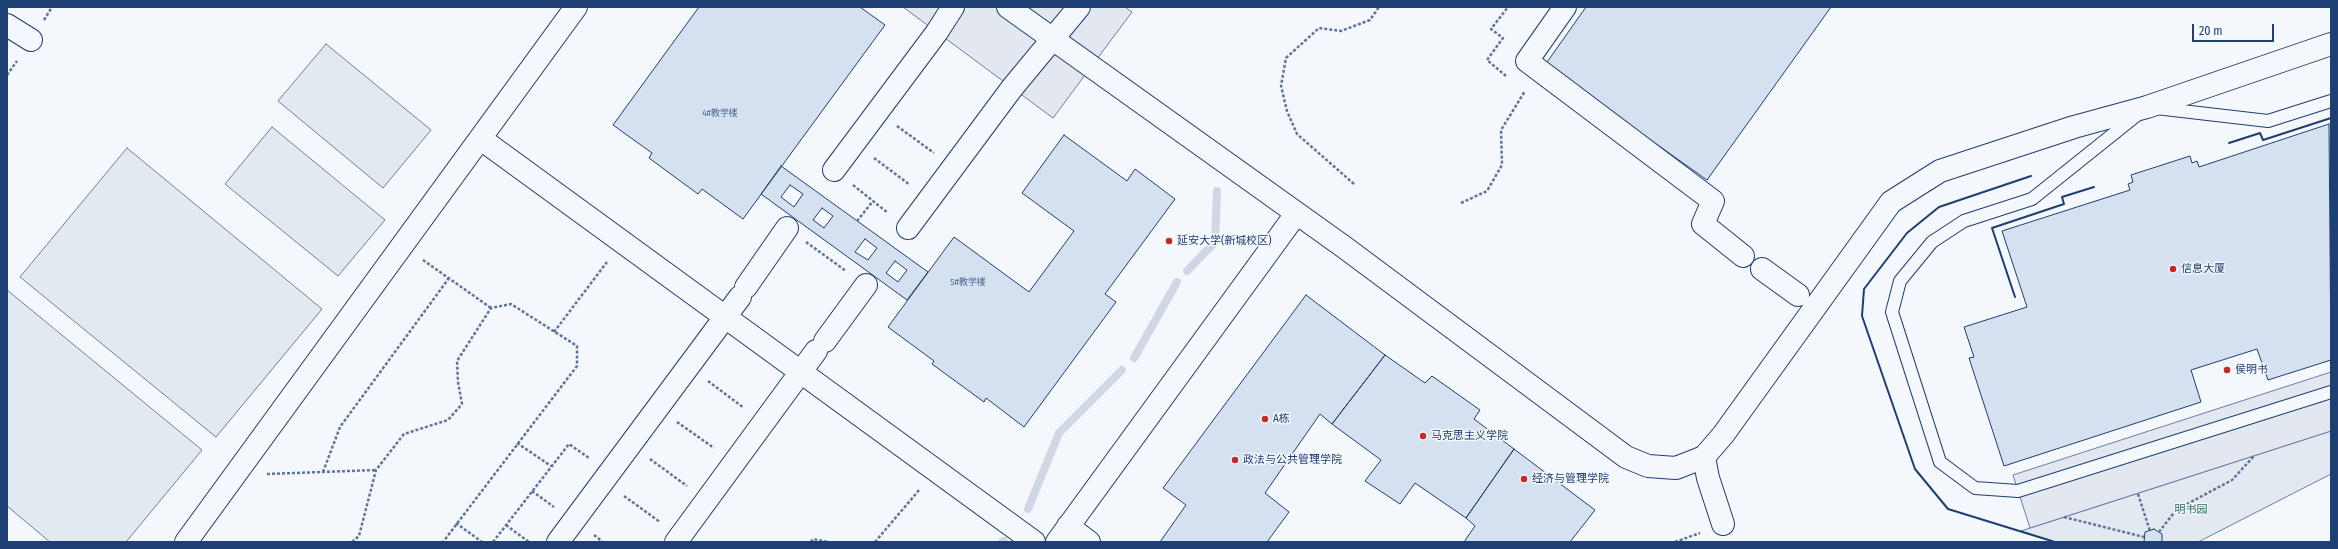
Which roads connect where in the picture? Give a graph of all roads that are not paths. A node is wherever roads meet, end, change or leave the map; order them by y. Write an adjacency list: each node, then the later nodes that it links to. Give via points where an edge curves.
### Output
1 (576, 7): 12 (street)
2 (953, 7): 13 (street)
3 (1008, 7): 7 (street)
4 (1079, 7): 7 (street)
5 (1565, 7): 17 (street, via 1527,61 1713,201 1703,224)
6 (7, 25): 8 (street)
7 (1052, 39): 14 (street); 16 (street, via 1012,88)
8 (31, 40)
9 (2331, 44): 11 (street)
10 (2331, 101): 11 (lane, via 2268,121)
11 (2147, 106): 23 (lane, via 2032,199 1964,221 1932,242 1900,281 1892,312 1940,462 1975,488 2018,491); 24 (street, via 1940,171 1891,202)
12 (481, 139): 21 (street); 28 (street)
13 (834, 170)
14 (1296, 214): 24 (street, via 1626,457 1648,466 1676,468); 26 (street)
15 (787, 228): 21 (street)
16 (908, 228)
17 (1743, 256)
18 (1762, 269): 20 (street)
19 (866, 285): 22 (street)
20 (1798, 295)
21 (725, 317): 22 (street); 29 (street)
22 (800, 372): 27 (street); 30 (street)
23 (2331, 392)
24 (1704, 457): 25 (street)
25 (1723, 524)
26 (1063, 534): 31 (street)
27 (678, 539)
28 (186, 542)
29 (558, 542)
30 (1034, 542)
31 (1089, 542)

